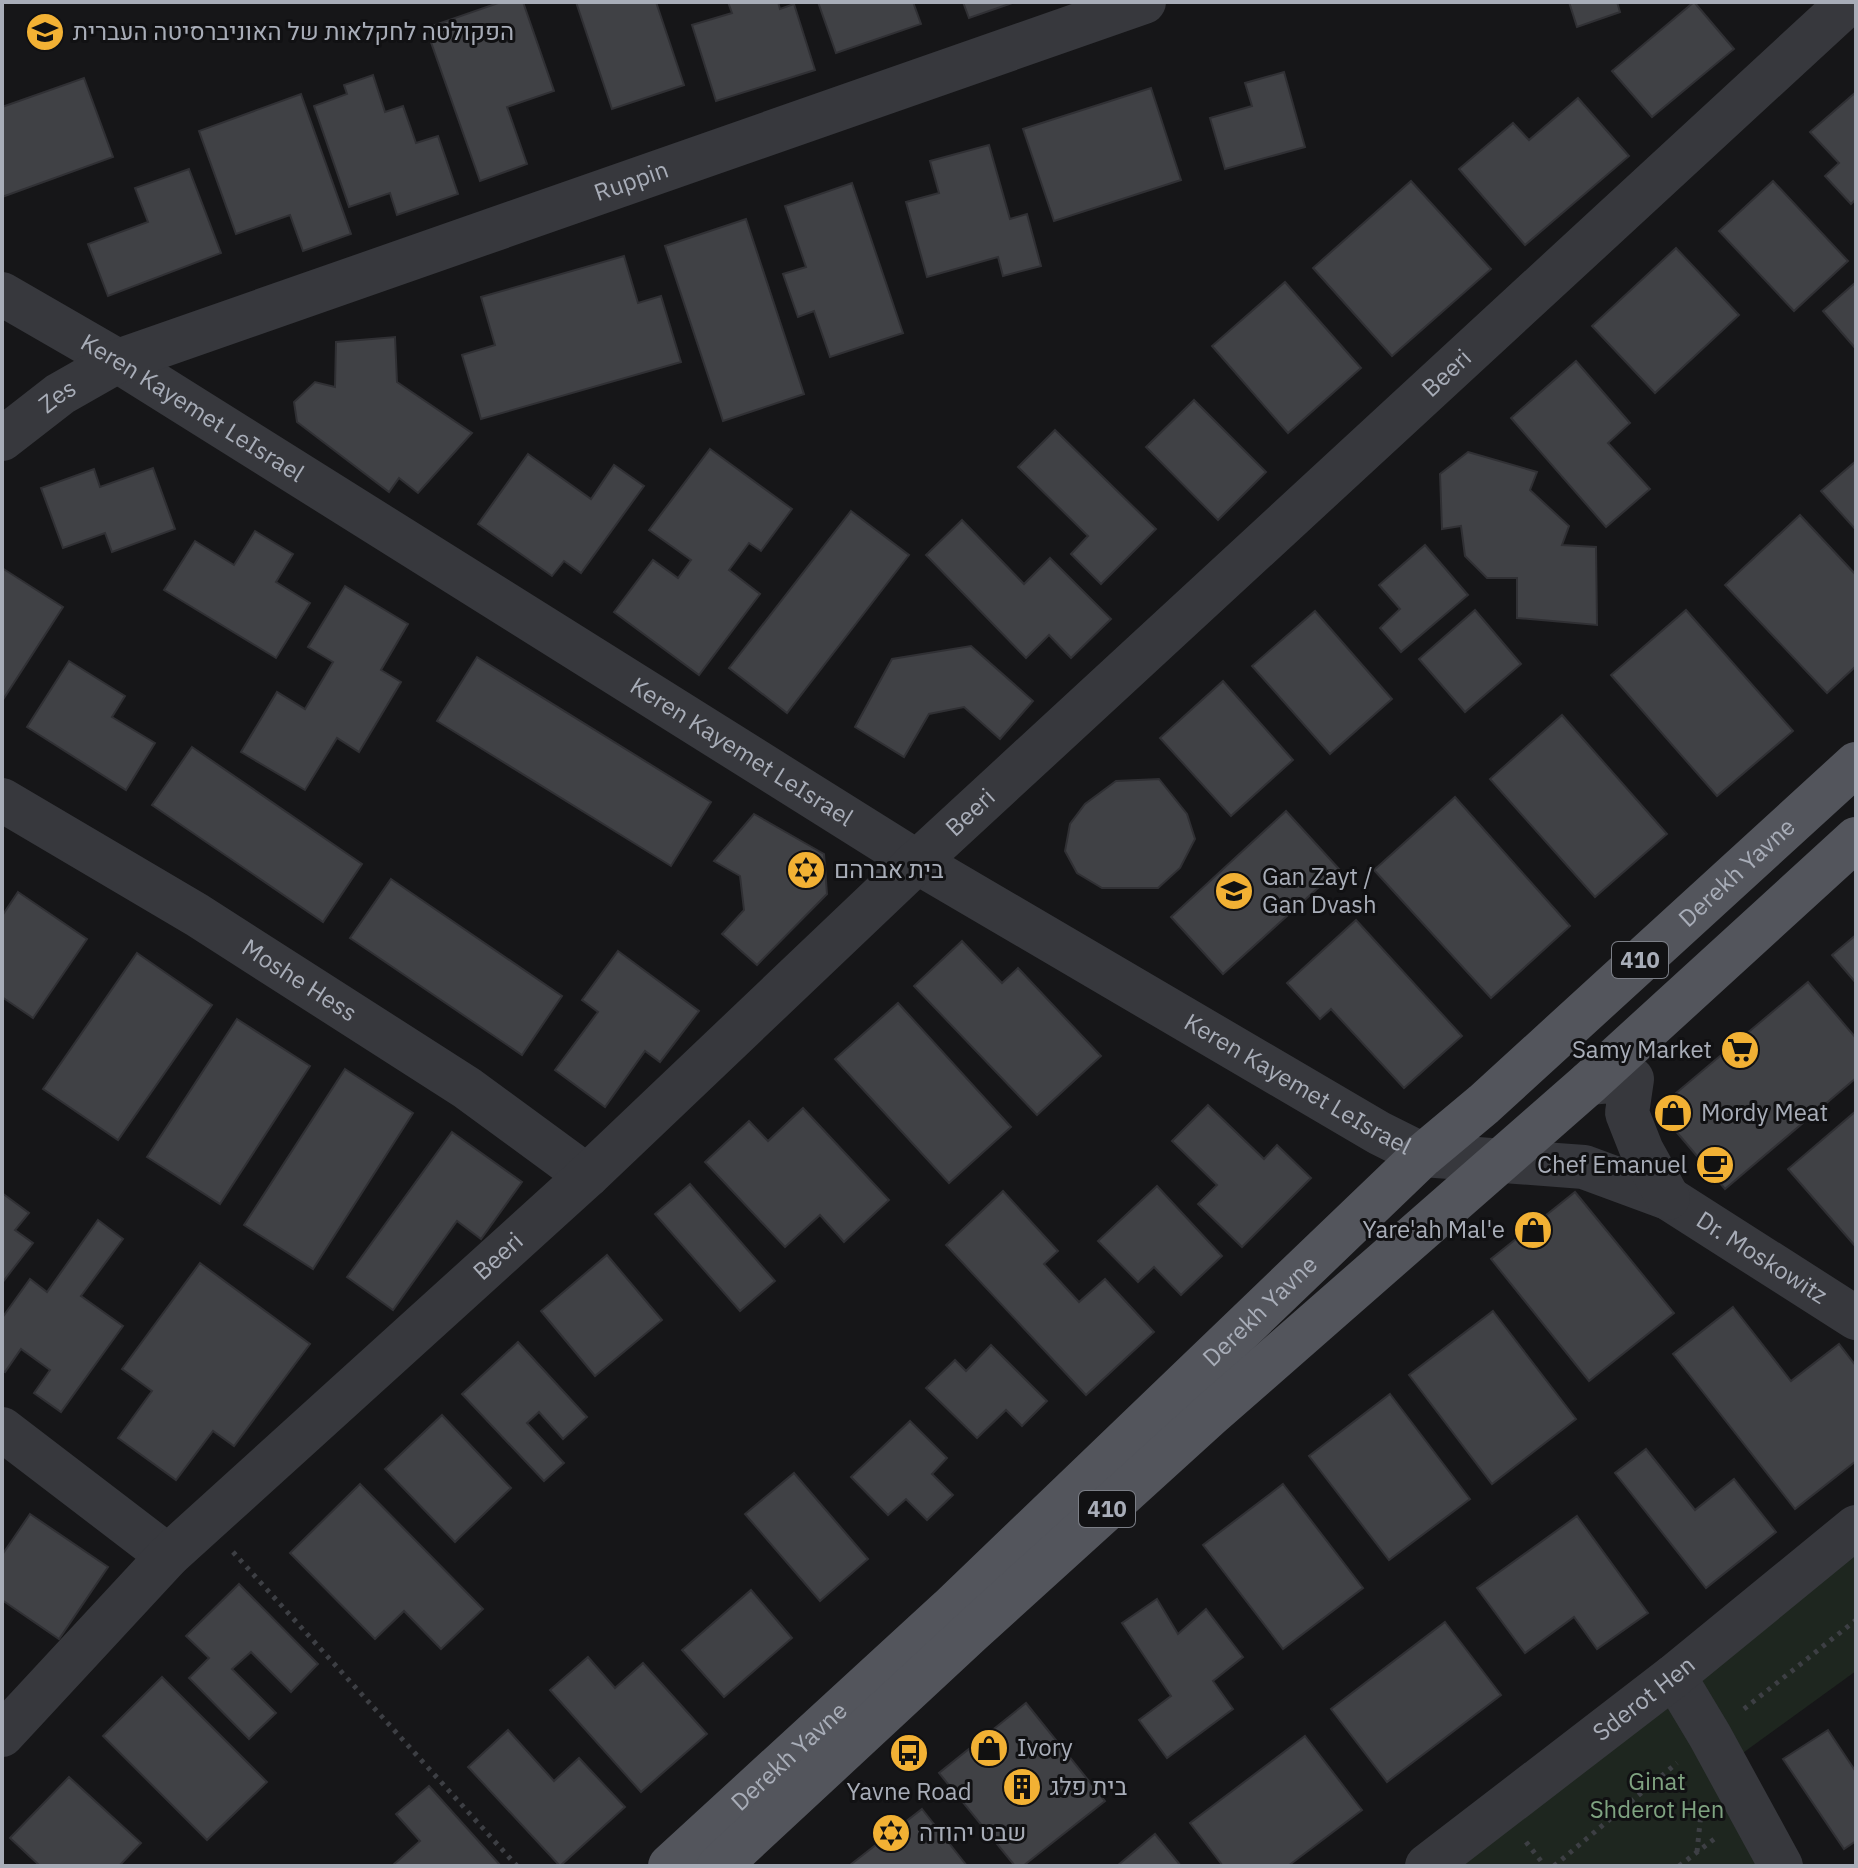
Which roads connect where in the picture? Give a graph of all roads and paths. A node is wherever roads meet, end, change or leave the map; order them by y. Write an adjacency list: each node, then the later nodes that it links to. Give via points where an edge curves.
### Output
1 (1144, 2): 4 (street, Ruppin)
2 (1849, 2): 9 (street, Beeri)
3 (2, 294): 4 (street, Keren Kayemet LeIsrael)
4 (118, 361): 5 (street, Zes, via 60,394); 9 (street, Keren Kayemet LeIsrael)
5 (2, 439)
6 (1856, 764): 11 (main road, Derekh Yavne / 410)
7 (2, 800): 13 (street, Moshe Hess, via 197,915 467,1088)
8 (1856, 839): 10 (main road, Derekh Yavne / 410)
9 (917, 862): 11 (street, Keren Kayemet LeIsrael); 13 (street, Beeri)
10 (1589, 1083): 12 (main road, Derekh Yavne / 410); 14 (street, Dr. Moskowitz, via 1632,1079 1627,1113)
11 (1423, 1155): 12 (street, Keren Kayemet LeIsrael); 23 (main road, Derekh Yavne / 410, via 950,1609)
12 (1501, 1160): 14 (street, Dr. Moskowitz, via 1584,1167); 24 (main road, Derekh Yavne / 410, via 1210,1415)
13 (587, 1176): 17 (street, Beeri)
14 (1668, 1198): 15 (street, Dr. Moskowitz)
15 (1856, 1318)
16 (2, 1429): 19 (street)
17 (206, 1522): 19 (street, Beeri); 22 (path)
18 (1856, 1527): 20 (street, Sderot Hen)
19 (168, 1556): 21 (street, Beeri)
20 (1674, 1676): 25 (street, Sderot Hen); 26 (street)
21 (2, 1735)
22 (517, 1866)
23 (670, 1866)
24 (719, 1866)
25 (1427, 1866)
26 (1781, 1866)

